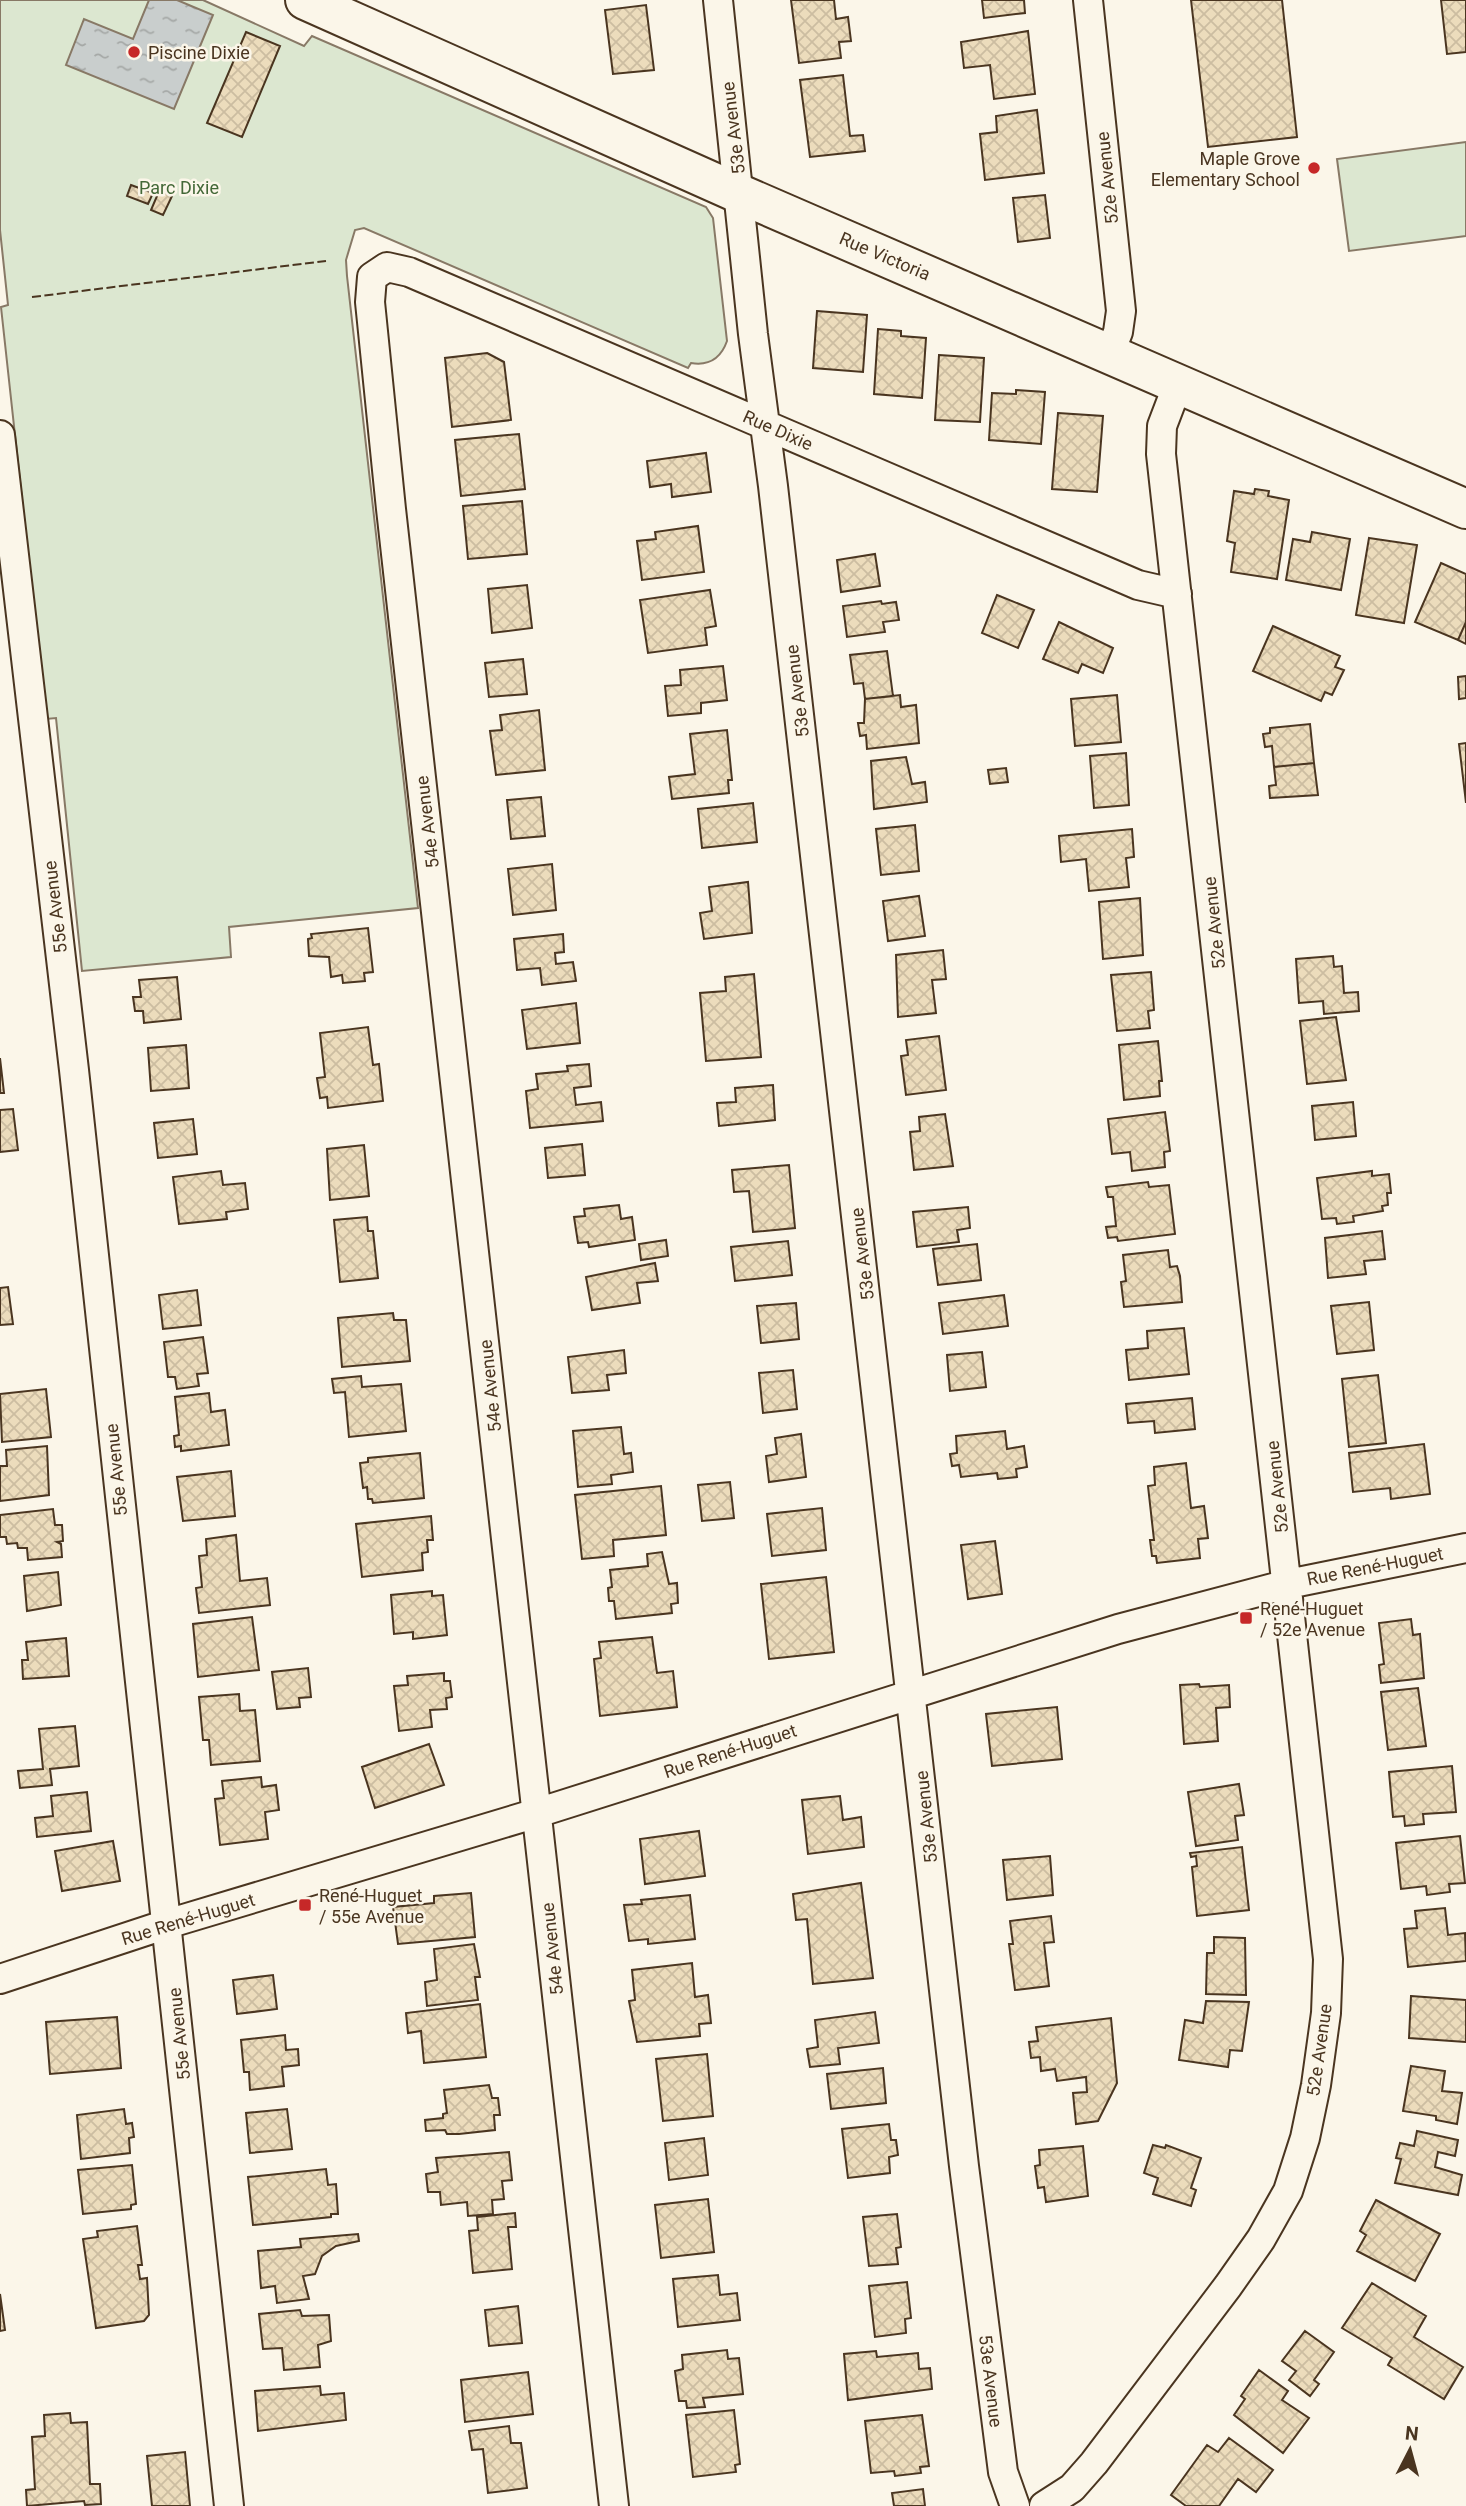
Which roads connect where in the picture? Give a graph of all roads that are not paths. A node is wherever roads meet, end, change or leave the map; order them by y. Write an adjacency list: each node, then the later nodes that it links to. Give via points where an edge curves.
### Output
1 (718, 0): 4 (street, 53e Avenue)
2 (1087, 0): 6 (street, 52e Avenue, via 1121,311)
3 (315, 2): 4 (main road, Rue Victoria)
4 (740, 194): 6 (main road, Rue Victoria); 8 (street, 53e Avenue)
5 (380, 269): 8 (street, Rue Dixie, via 409,272); 15 (street, 54e Avenue, via 370,285 372,323)
6 (1109, 355): 7 (main road, Rue Victoria)
7 (1178, 384): 10 (main road, Rue Victoria); 11 (street, 52e Avenue, via 1165,414 1161,443)
8 (764, 424): 11 (street, Rue Dixie, via 1138,585); 14 (street, 53e Avenue)
9 (0, 435): 16 (street, 55e Avenue)
10 (1466, 509)
11 (1177, 594): 13 (street, 52e Avenue)
12 (1466, 1548): 13 (street, Rue René-Huguet)
13 (1288, 1584): 14 (street, Rue René-Huguet, via 1118,1629); 21 (street, 52e Avenue, via 1328,1959 1326,2013 1305,2138 1288,2191 1228,2286 1094,2463 1072,2488)
14 (911, 1693): 15 (street, Rue René-Huguet); 20 (street, 53e Avenue, via 1001,2458)
15 (537, 1813): 16 (street, Rue René-Huguet); 19 (street, 54e Avenue)
16 (167, 1924): 17 (street, Rue René-Huguet); 18 (street, 55e Avenue)
17 (0, 1979)
18 (229, 2506)
19 (614, 2506)
20 (1016, 2506)
21 (1044, 2506)

